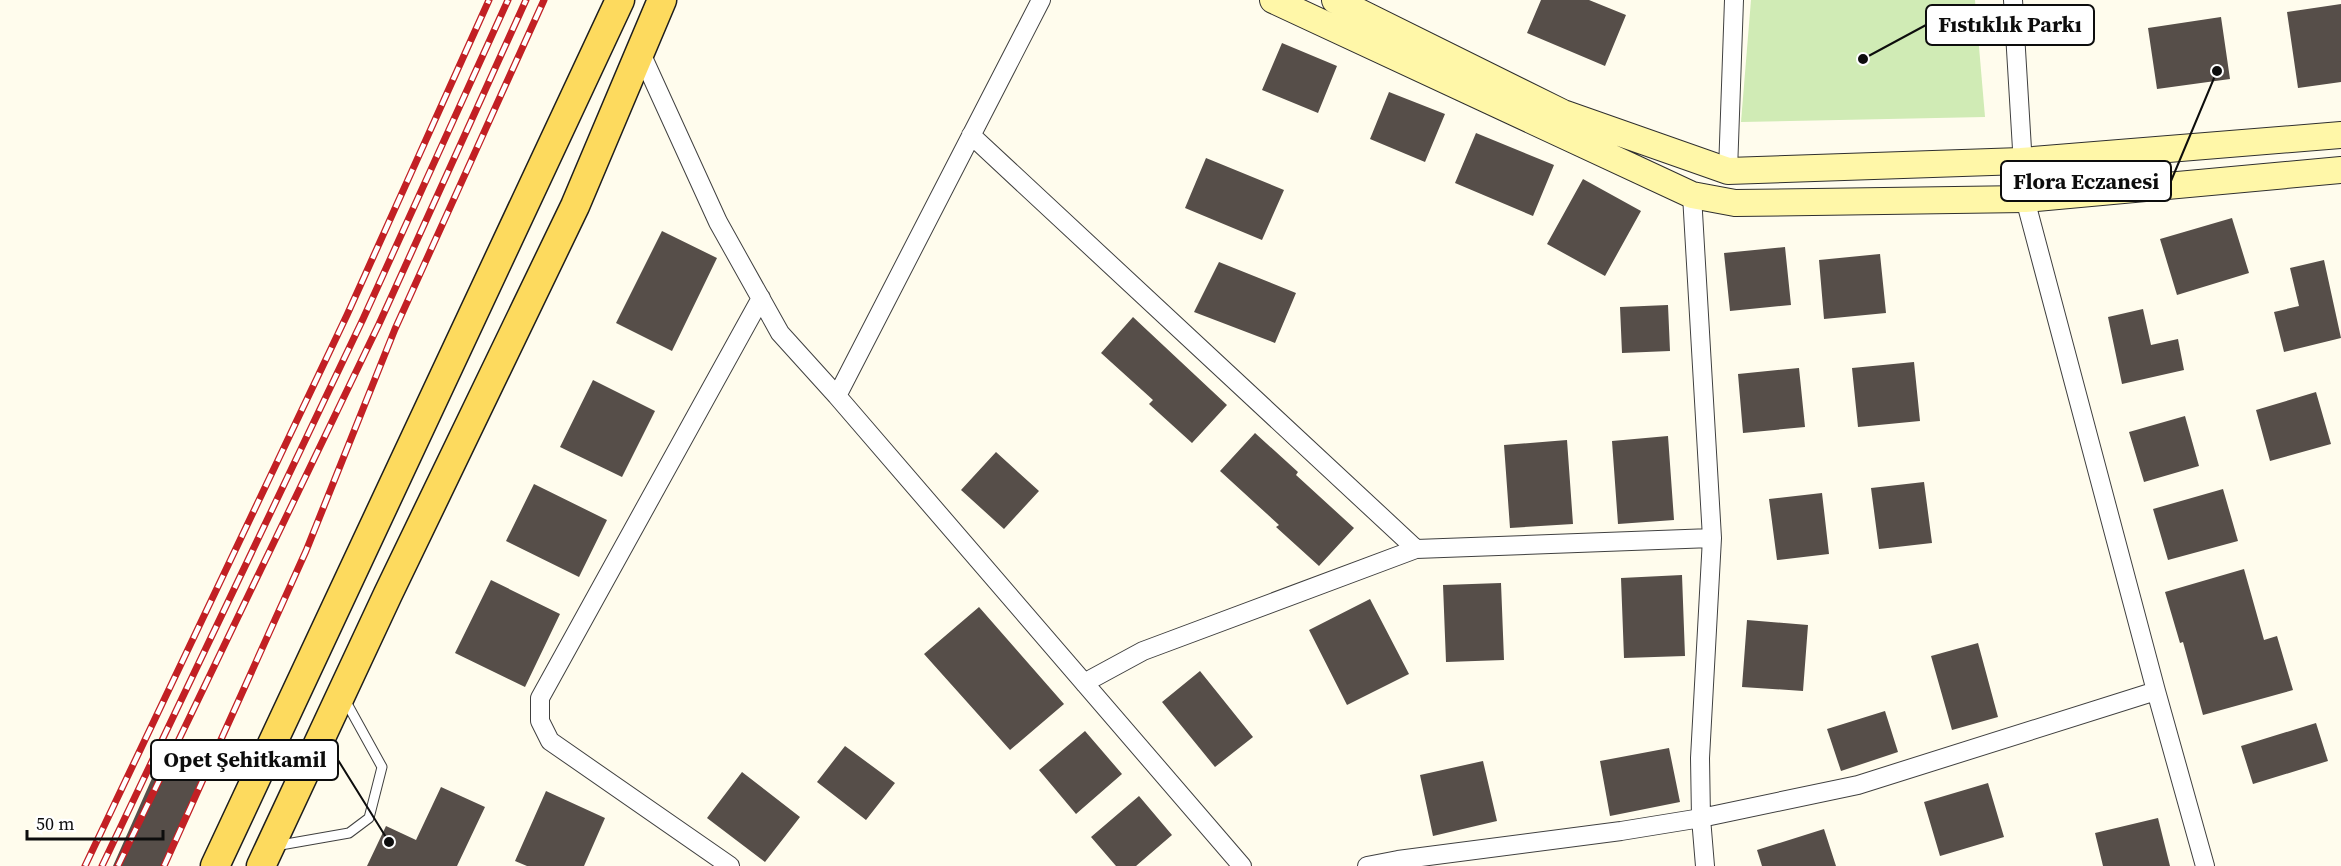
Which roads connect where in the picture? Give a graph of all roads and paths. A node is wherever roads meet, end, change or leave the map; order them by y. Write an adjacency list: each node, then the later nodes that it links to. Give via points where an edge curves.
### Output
1 (620, 0): 25 (main road)
2 (662, 0): 8 (main road)
3 (1041, 0): 9 (street)
4 (1273, 0): 14 (street)
5 (1335, 0): 13 (street, via 1563,113)
6 (1734, 0): 13 (street)
7 (2013, 0): 11 (street)
8 (640, 51): 16 (street, via 718,222); 22 (main road, via 575,206)
9 (971, 135): 17 (street); 19 (street)
10 (2341, 135): 11 (street)
11 (2021, 162): 13 (street); 15 (street)
12 (2341, 170): 15 (street)
13 (1728, 171)
14 (1692, 195): 15 (street, via 1735,203); 18 (street)
15 (2025, 199): 21 (street)
16 (760, 298): 17 (street, via 780,333); 26 (street, via 540,699 540,721 550,741)
17 (837, 396): 20 (street)
18 (1712, 538): 19 (street); 23 (street, via 1700,758)
19 (1416, 549): 20 (street, via 1143,651)
20 (1084, 683): 27 (street)
21 (2156, 691): 23 (street, via 1858,785); 30 (street)
22 (341, 693): 24 (main road); 24 (lane, via 382,767 369,818 349,833)
23 (1701, 818): 28 (street); 29 (street)
24 (265, 856)
25 (215, 866)
26 (730, 866)
27 (1242, 866)
28 (1367, 866)
29 (1705, 866)
30 (2205, 866)

